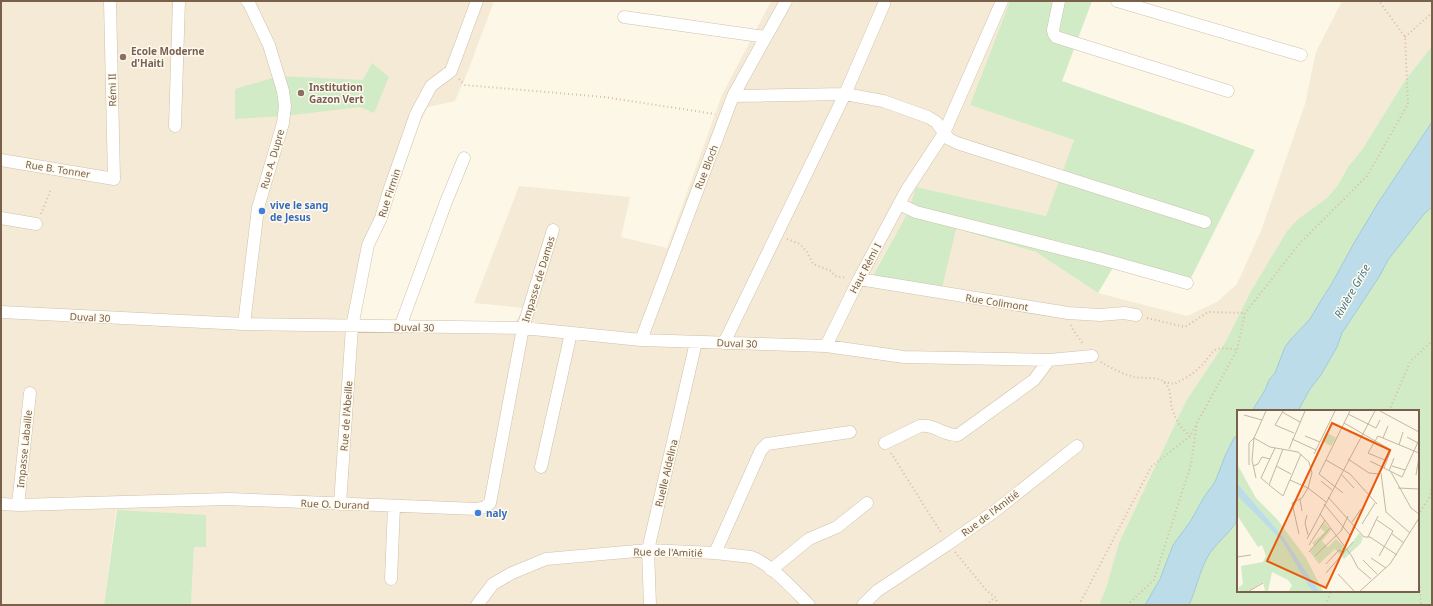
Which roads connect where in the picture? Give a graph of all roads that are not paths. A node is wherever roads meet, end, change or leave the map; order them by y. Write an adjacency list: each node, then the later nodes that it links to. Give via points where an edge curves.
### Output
1 (110, 1): 20 (street, Rémi II)
2 (179, 1): 16 (street)
3 (477, 1): 31 (street, Rue Firmin, via 451,72 430,86 416,114 381,218 368,246)
4 (786, 1): 11 (street, Rue Bloch)
5 (1002, 1): 17 (street, Haut Rémi I)
6 (1059, 1): 13 (street, via 1053,30 1056,37)
7 (1117, 1): 12 (street)
8 (252, 2): 30 (street, Rue A. Dupre, via 269,45 285,106 283,123 258,208)
9 (884, 4): 14 (street)
10 (624, 17): 11 (street)
11 (766, 37): 15 (street, Rue Bloch)
12 (1301, 55)
13 (1228, 91)
14 (845, 94): 15 (street); 17 (street, via 883,101 928,117 936,122); 37 (street)
15 (733, 96): 35 (street, Rue Bloch)
16 (175, 126)
17 (944, 133): 21 (street, Haut Rémi I); 23 (street, via 956,143)
18 (464, 158): 32 (street)
19 (1, 160): 20 (street, Rue B. Tonner)
20 (114, 179)
21 (899, 204): 26 (street, Haut Rémi I); 27 (street, via 916,212)
22 (1, 218): 24 (street)
23 (1204, 222)
24 (36, 224)
25 (552, 230): 33 (street, Impasse de Damas)
26 (859, 279): 29 (street, Rue Colimont, via 1068,312); 38 (street, Haut Rémi I)
27 (1187, 283)
28 (1, 312): 30 (street, Duval 30)
29 (1136, 315)
30 (244, 324): 31 (street, Duval 30)
31 (352, 327): 32 (street, Duval 30); 48 (street, Rue de l'Abeille)
32 (400, 327): 33 (street, Duval 30)
33 (523, 328): 34 (street, Duval 30); 50 (street, Rue O. Durand, via 490,503 477,509)
34 (571, 333): 35 (street, Duval 30); 45 (street)
35 (641, 340): 36 (street, Duval 30)
36 (696, 342): 37 (street, Duval 30); 51 (street, Ruelle Aldelina)
37 (724, 343): 38 (street, Duval 30)
38 (826, 346): 40 (street, Duval 30, via 904,357)
39 (1092, 356): 40 (street, Duval 30)
40 (1049, 360): 43 (street, via 1034,380 958,435 945,434 933,426 920,426)
41 (30, 393): 49 (street, Impasse Labaille)
42 (850, 432): 52 (street, via 764,446)
43 (885, 443)
44 (1077, 446): 58 (street, Rue de l'Amitié, via 994,511 877,591)
45 (542, 467)
46 (867, 503): 53 (street, via 837,527 809,539)
47 (1, 504): 49 (street, Rue O. Durand)
48 (340, 504): 49 (street, Rue O. Durand, via 228,499); 50 (street, Rue O. Durand)
49 (18, 505)
50 (394, 506): 54 (street)
51 (648, 550): 52 (street, Rue de l'Amitié); 55 (street, Rue de l'Amitié, via 546,559 512,573 494,584); 56 (street, Ruelle Aldelina)
52 (715, 553): 53 (street, Rue de l'Amitié, via 752,557)
53 (771, 570): 57 (street, Rue de l'Amitié)
54 (391, 579)
55 (477, 605)
56 (650, 605)
57 (809, 605)
58 (863, 605)

